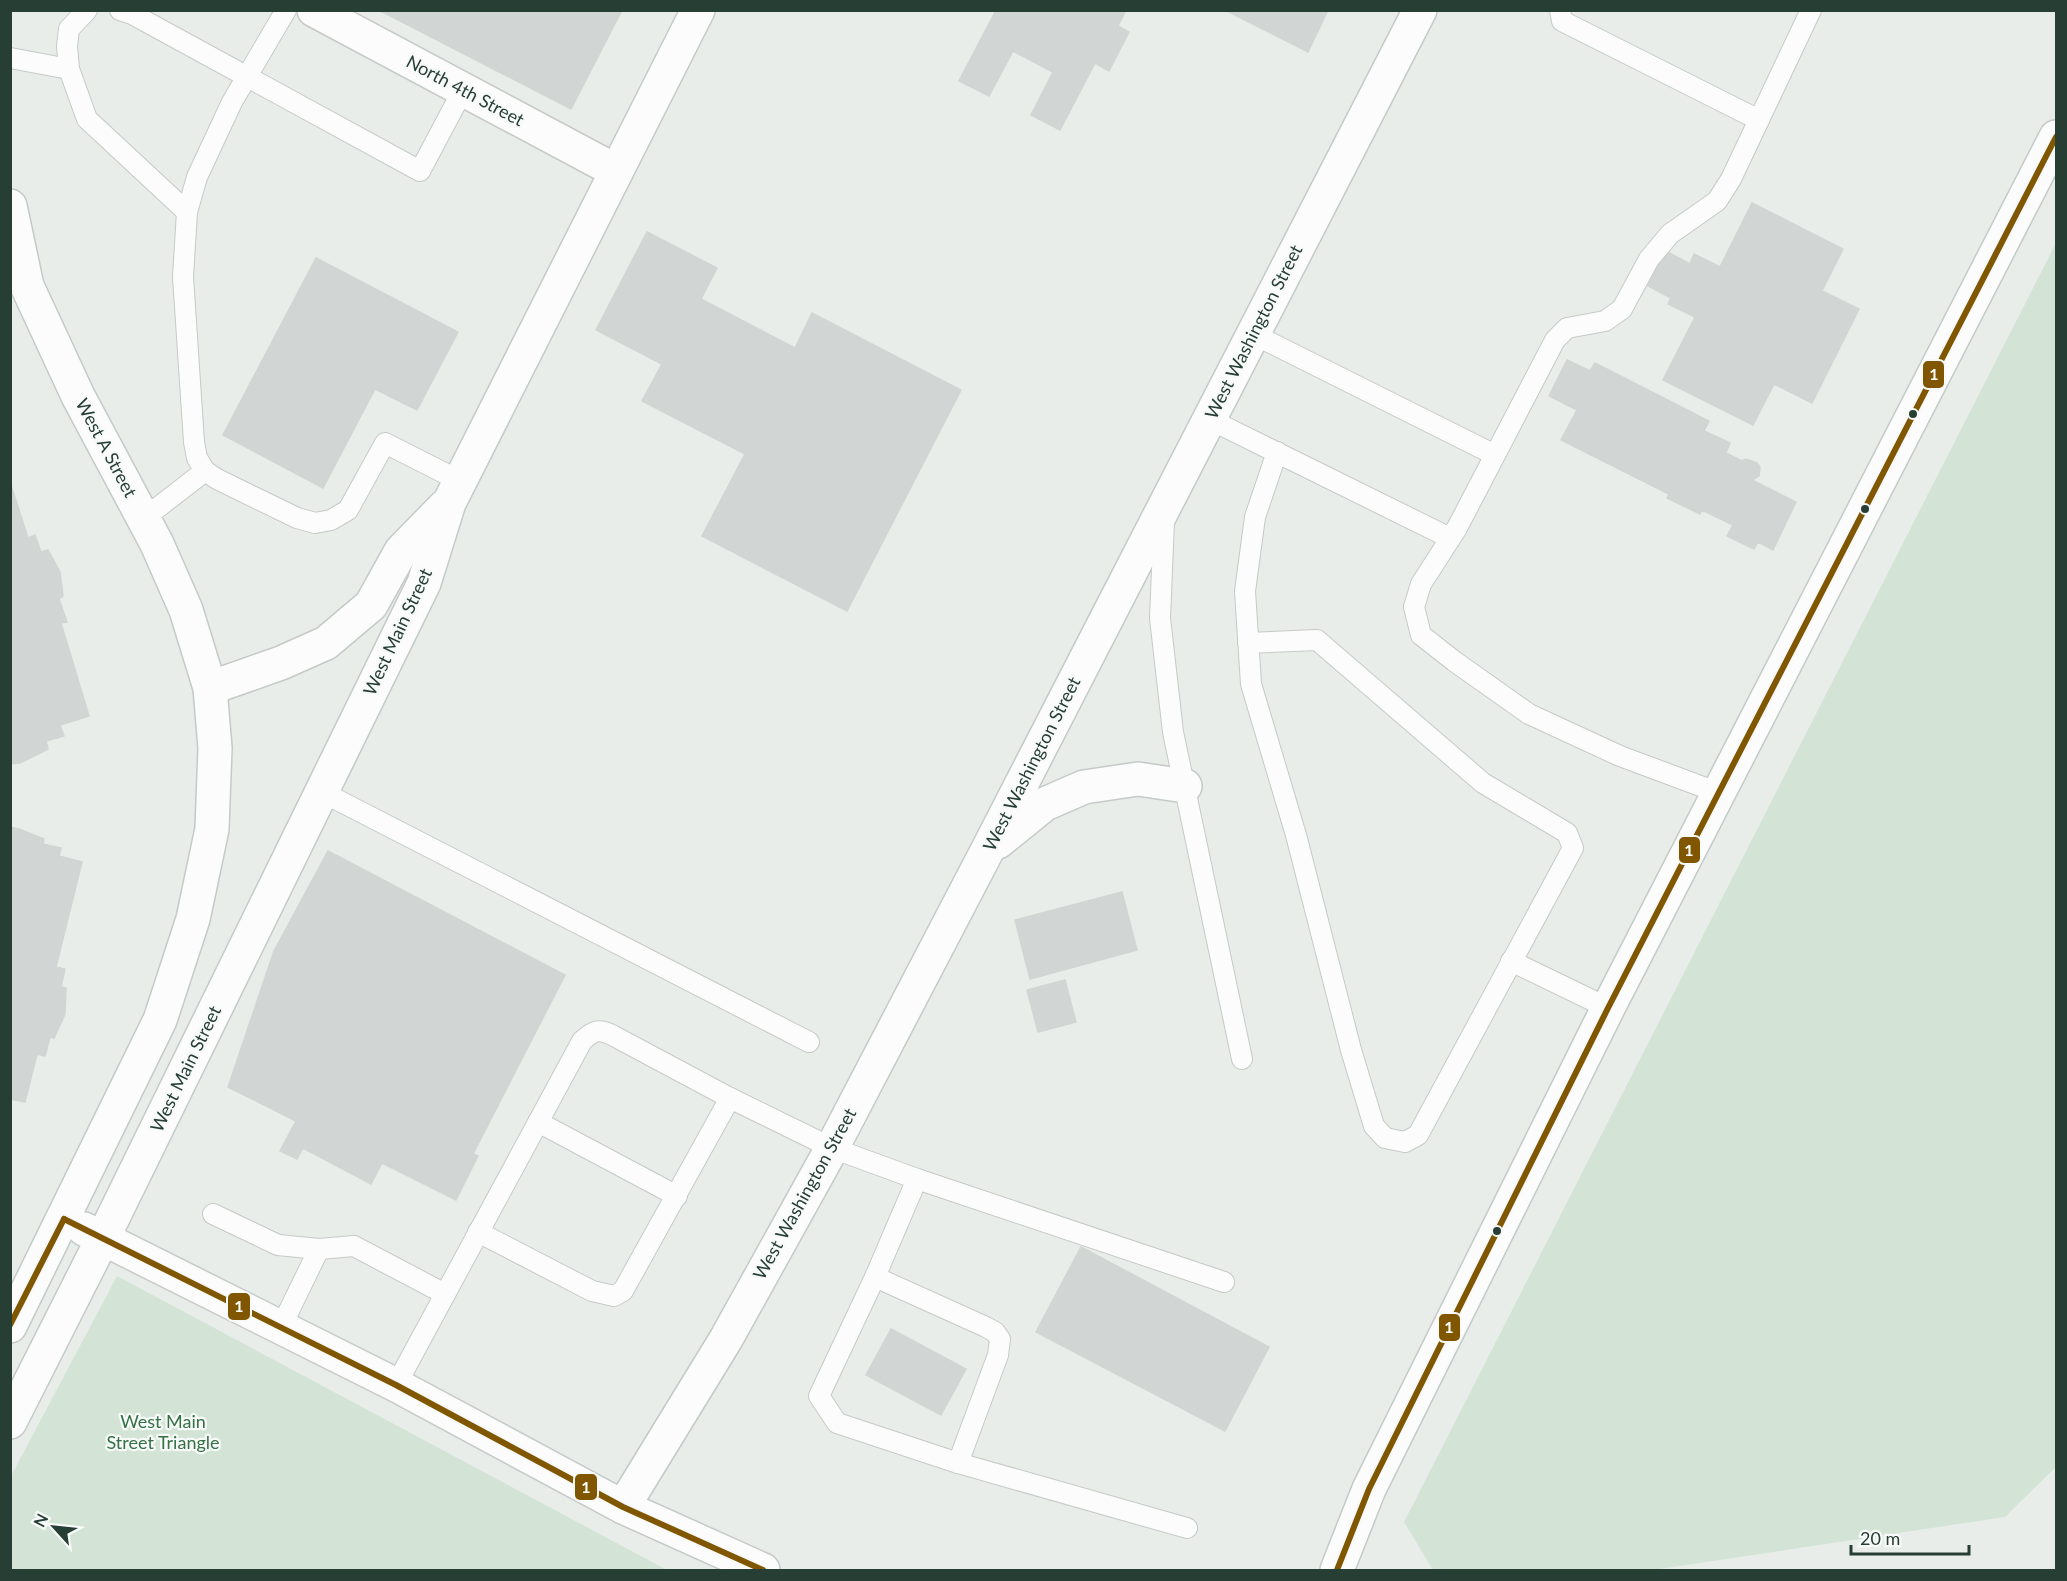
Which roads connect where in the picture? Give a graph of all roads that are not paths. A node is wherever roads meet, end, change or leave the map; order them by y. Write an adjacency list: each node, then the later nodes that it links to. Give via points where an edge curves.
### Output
1 (87, 10): 10 (lane, via 69,29)
2 (120, 10): 11 (lane)
3 (286, 10): 11 (lane)
4 (314, 10): 12 (main road, North 4th Street)
5 (698, 10): 15 (main road)
6 (1420, 10): 18 (main road, West Washington Street)
7 (1560, 10): 13 (lane, via 1562,21)
8 (1811, 10): 13 (lane)
9 (10, 58): 10 (lane)
10 (69, 69): 17 (lane, via 87,119)
11 (248, 77): 12 (lane, via 420,171); 17 (lane, via 196,177)
12 (463, 90): 15 (main road, North 4th Street)
13 (1759, 120): 21 (lane, via 1717,201 1670,234 1649,259 1622,309 1605,321 1567,328 1555,340)
14 (2056, 137): 31 (main road)
15 (616, 171): 23 (main road)
16 (10, 206): 25 (main road, West A Street, via 27,286 78,396)
17 (187, 212): 22 (lane, via 183,277 189,395 197,458)
18 (1253, 334): 19 (main road, West Washington Street); 21 (lane)
19 (1209, 419): 20 (lane); 24 (main road, West Washington Street)
20 (1277, 452): 26 (lane); 27 (lane, via 1256,517 1245,591)
21 (1495, 454): 26 (lane)
22 (206, 471): 23 (lane, via 297,518 315,523 331,520 348,510 385,443); 25 (lane)
23 (454, 492): 28 (main road, West Main Street, via 401,551 371,605 326,643); 30 (main road, West Main Street, via 424,583)
24 (1164, 506): 29 (lane, via 1160,618 1173,732); 32 (main road, West Washington Street)
25 (143, 519): 28 (main road, West A Street, via 186,610)
26 (1450, 538): 31 (lane, via 1421,584 1414,607 1421,634 1529,714 1620,756)
27 (1248, 643): 33 (lane, via 1317,640 1483,783 1567,832 1573,848); 33 (lane, via 1251,684 1299,846 1351,1050 1374,1125 1385,1138 1405,1142 1418,1135)
28 (210, 688): 43 (main road, via 215,748 212,830 193,919 160,1020)
29 (1185, 786): 32 (main road, via 1138,779 1084,787 1045,804); 36 (lane)
30 (322, 792): 35 (lane); 45 (main road, West Main Street)
31 (1719, 793): 34 (main road)
32 (987, 851): 39 (main road, West Washington Street)
33 (1511, 961): 34 (lane)
34 (1608, 1008): 58 (main road, via 1369,1489)
35 (809, 1042)
36 (1242, 1059)
37 (730, 1098): 38 (lane, via 603,1030 592,1031 582,1041); 39 (lane); 41 (lane)
38 (538, 1122): 41 (lane); 44 (lane)
39 (832, 1148): 40 (lane); 55 (main road, West Washington Street, via 726,1339)
40 (917, 1179): 47 (lane); 48 (lane)
41 (677, 1196): 44 (lane, via 632,1278 623,1292 614,1296 592,1291)
42 (213, 1214): 46 (lane, via 278,1245)
43 (63, 1219): 45 (main road); 50 (main road)
44 (478, 1232): 49 (lane)
45 (103, 1239): 51 (main road); 53 (main road, West Main Street)
46 (319, 1249): 49 (lane, via 354,1246); 51 (lane)
47 (875, 1277): 54 (lane, via 986,1327 1000,1340); 54 (lane, via 819,1396 837,1424)
48 (1224, 1282)
49 (445, 1294): 52 (lane)
50 (10, 1326)
51 (280, 1327): 52 (main road)
52 (396, 1385): 55 (main road)
53 (10, 1422)
54 (958, 1463): 56 (lane)
55 (623, 1507): 57 (main road)
56 (1187, 1528)
57 (763, 1570)
58 (1337, 1570)

